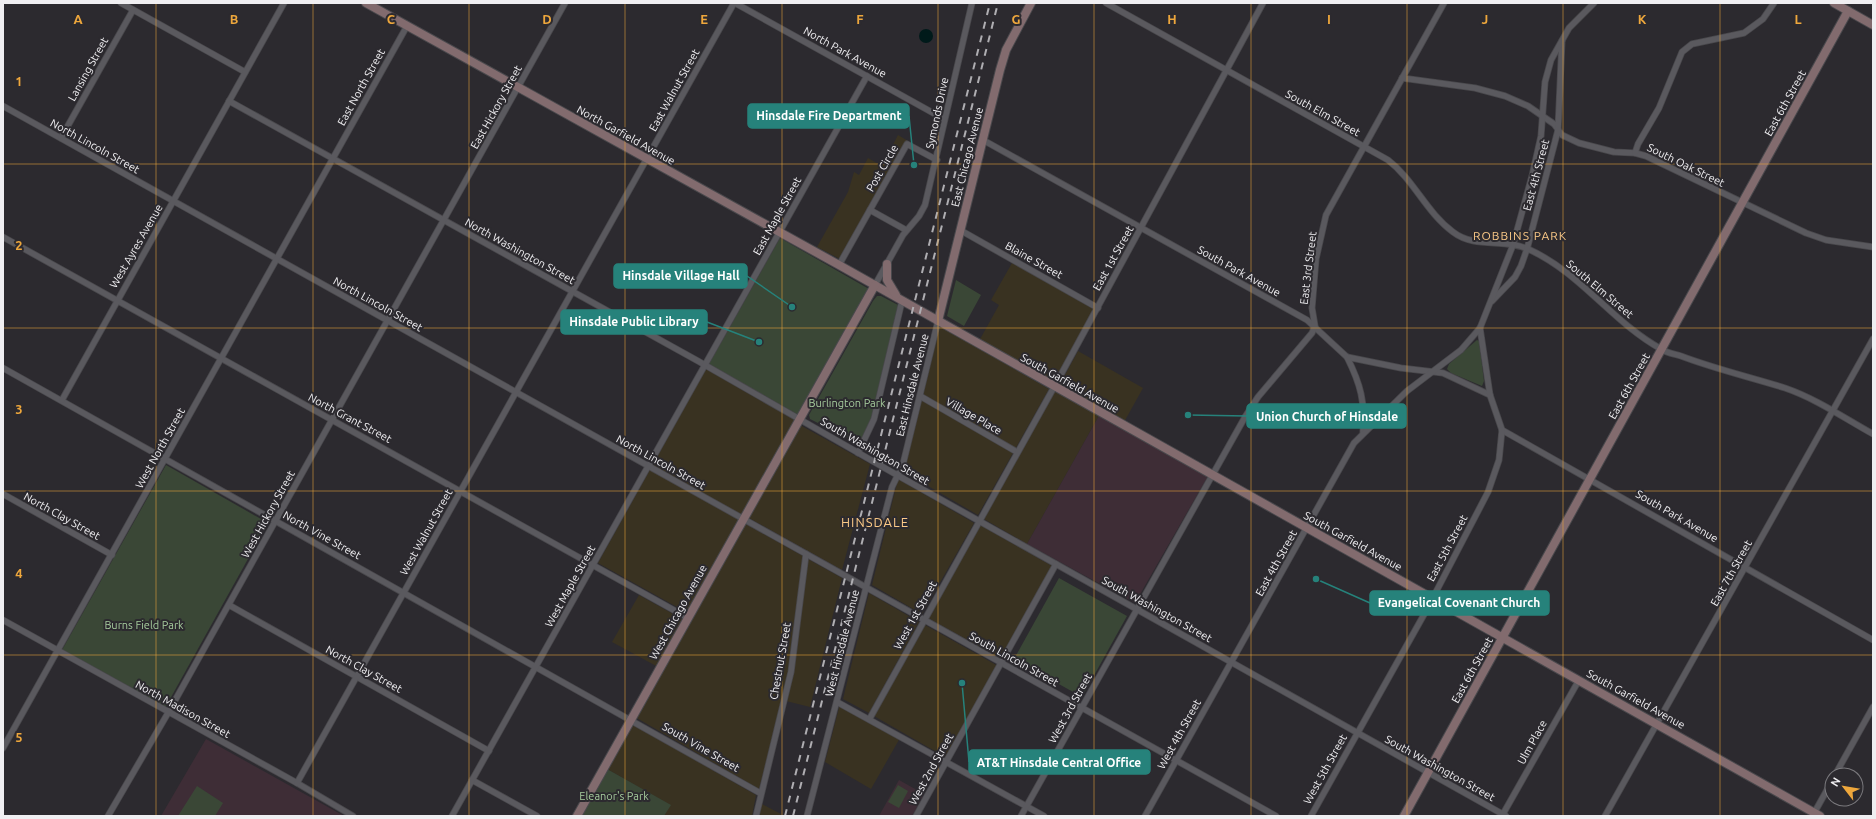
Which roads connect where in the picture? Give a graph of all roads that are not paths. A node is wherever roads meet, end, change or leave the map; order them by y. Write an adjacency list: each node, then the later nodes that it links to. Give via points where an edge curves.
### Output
1 (121, 3): 14 (street)
2 (284, 3): 20 (street, West Ayres Avenue)
3 (565, 3): 23 (street, East Hickory Street)
4 (735, 3): 21 (street, North Park Avenue); 34 (street, East Walnut Street)
5 (972, 3): 27 (street, Symonds Drive, via 971,16)
6 (1032, 3): 30 (street, East Chicago Avenue, via 1006,50)
7 (1106, 3): 19 (street, South Elm Street)
8 (1263, 3): 19 (street, East 1st Street)
9 (1444, 3): 22 (street, East 3rd Street)
10 (1594, 3): 18 (street, East 4th Street, via 1576,20)
11 (1774, 3): 32 (street, via 1763,20 1744,33 1692,44 1682,52 1659,108 1638,144)
12 (1834, 3): 15 (street)
13 (372, 4): 17 (street, North Garfield Avenue)
14 (133, 10): 20 (street); 29 (street, Lansing Street)
15 (1848, 11): 16 (street); 37 (street, East 6th Street)
16 (1873, 25)
17 (407, 26): 23 (street, North Garfield Avenue); 33 (street, East North Street)
18 (1562, 39): 26 (street, East 4th Street, via 1547,71); 28 (street, East 4th Street)
19 (1226, 70): 31 (street, South Elm Street); 40 (street, East 1st Street)
20 (245, 72): 24 (street, West Ayres Avenue)
21 (867, 76): 27 (street, North Park Avenue); 43 (street, East Maple Street)
22 (1402, 78): 26 (street, South Oak Street, via 1491,92 1528,106); 31 (street, East 3rd Street)
23 (518, 88): 34 (street, North Garfield Avenue); 39 (street, East Hickory Street)
24 (229, 101): 33 (street, North Washington Street); 36 (street, West Ayres Avenue)
25 (3, 106): 29 (street, North Lincoln Street)
26 (1542, 115): 28 (street, South Oak Street); 45 (street, East 4th Street, via 1541,136)
27 (944, 119): 35 (street, Symonds Drive)
28 (1558, 130): 32 (street, South Oak Street, via 1568,138 1597,149); 47 (street, East 4th Street)
29 (62, 138): 36 (street, North Lincoln Street)
30 (983, 140): 40 (street, South Park Avenue); 42 (street, East Chicago Avenue)
31 (1363, 147): 45 (street, South Elm Street, via 1394,165 1429,209 1454,233 1471,241); 59 (street, East 3rd Street, via 1324,220 1316,259 1313,294)
32 (1636, 153): 37 (street, South Oak Street)
33 (333, 158): 39 (street, North Washington Street); 48 (street, West North Street)
34 (647, 159): 43 (street, North Garfield Avenue); 52 (street, East Walnut Street)
35 (937, 160): 38 (street, Post Circle, via 907,144); 41 (street, Symonds Drive, via 925,205)
36 (173, 201): 48 (street, North Lincoln Street); 53 (street, West Ayres Avenue)
37 (1742, 204): 46 (street, South Oak Street, via 1826,240); 62 (street, East 6th Street)
38 (870, 210): 41 (street, Post Circle); 50 (street, Post Circle)
39 (444, 220): 52 (street, North Washington Street); 57 (street, West Hickory Street)
40 (1140, 229): 56 (street, East 1st Street); 59 (street, South Park Avenue, via 1298,314)
41 (906, 230): 49 (street, Symonds Drive)
42 (960, 230): 56 (street, Blaine Street); 58 (street, East Chicago Avenue)
43 (779, 233): 50 (street, North Garfield Avenue); 65 (street, East Maple Street)
44 (3, 237): 53 (street, North Grant Street)
45 (1513, 245): 47 (street, South Elm Street); 55 (street, East 4th Street)
46 (1873, 247)
47 (1527, 249): 55 (street, East 4th Street, via 1515,276); 62 (street, South Elm Street, via 1580,282 1628,325)
48 (277, 259): 57 (street, North Lincoln Street); 64 (street, West North Street)
49 (886, 264): 51 (street, Symonds Drive); 54 (street, via 888,284)
50 (839, 265): 51 (street, North Garfield Avenue)
51 (875, 285): 54 (street, South Garfield Avenue); 74 (street)
52 (572, 291): 65 (street, North Washington Street); 69 (street, West Walnut Street)
53 (117, 300): 64 (street, North Grant Street); 72 (street, West Ayres Avenue)
54 (902, 301): 58 (street, South Garfield Avenue); 80 (street, via 874,419)
55 (1490, 302): 60 (street, East 4th Street)
56 (1098, 308): 68 (street, East 1st Street)
57 (388, 321): 69 (street, North Lincoln Street); 75 (street, West Hickory Street)
58 (938, 321): 68 (street, South Garfield Avenue); 71 (street, East Hinsdale Avenue)
59 (1315, 326): 63 (street, South Park Avenue); 84 (street, via 1306,342 1252,407)
60 (1480, 328): 67 (street, East 4th Street, via 1460,350); 70 (street, East 4th Street)
61 (1873, 339): 73 (street, East 7th Street)
62 (1661, 350): 73 (street, South Elm Street, via 1786,389 1821,403); 85 (street, East 6th Street)
63 (1347, 357): 67 (street, via 1401,368); 77 (street, via 1362,394)
64 (221, 359): 75 (street, North Grant Street); 81 (street, West North Street)
65 (705, 365): 74 (street, North Washington Street); 82 (street, West Maple Street)
66 (3, 368): 72 (street, North Vine Street)
67 (1432, 371): 70 (street); 77 (street, East 4th Street)
68 (1055, 387): 79 (street, East 1st Street); 84 (street, South Garfield Avenue)
69 (516, 392): 82 (street, North Lincoln Street); 86 (street, West Walnut Street)
70 (1490, 395): 76 (street)
71 (920, 396): 79 (street, Village Place); 83 (street, East Hinsdale Avenue, via 903,464)
72 (62, 400): 81 (street, North Vine Street)
73 (1833, 411): 78 (street, South Elm Street); 96 (street, East 7th Street)
74 (799, 420): 80 (street, South Washington Street); 88 (street, West Chicago Avenue)
75 (332, 421): 86 (street, North Grant Street); 89 (street, West Hickory Street)
76 (1502, 430): 85 (street, South Park Avenue); 99 (street, East 5th Street, via 1499,460 1492,484)
77 (1363, 432): 91 (street, East 4th Street, via 1340,467)
78 (1873, 434)
79 (1017, 452): 90 (street, East 1st Street)
80 (858, 453): 83 (street, South Washington Street)
81 (165, 459): 89 (street, North Vine Street); 93 (street, West North Street)
82 (648, 466): 88 (street, North Lincoln Street); 95 (street, West Maple Street)
83 (897, 475): 90 (street, South Washington Street); 97 (street, West Hinsdale Avenue)
84 (1212, 476): 91 (street, South Garfield Avenue); 101 (street)
85 (1590, 479): 96 (street, South Park Avenue); 105 (street, East 6th Street)
86 (461, 491): 95 (street, North Grant Street); 98 (street, West Walnut Street)
87 (3, 494): 93 (street, North Clay Street)
88 (743, 519): 92 (street, South Lincoln Street); 102 (street, West Chicago Avenue)
89 (276, 520): 98 (street, North Vine Street); 100 (street, West Hickory Street)
90 (979, 521): 94 (street, South Washington Street); 104 (street, West 1st Street)
91 (1307, 528): 99 (street, South Garfield Avenue); 108 (street, East 4th Street)
92 (806, 554): 97 (street, South Lincoln Street); 129 (street, Chestnut Street, via 791,672)
93 (112, 555): 107 (street, West North Street)
94 (1056, 564): 101 (street, South Washington Street); 109 (street, West 2nd Street)
95 (593, 565): 102 (street, North Grant Street); 110 (street, West Maple Street)
96 (1746, 567): 106 (street, South Park Avenue); 119 (street, East 7th Street)
97 (866, 588): 104 (street, South Lincoln Street); 113 (street, West Hinsdale Avenue)
98 (404, 592): 110 (street, North Vine Street); 111 (street, West Walnut Street)
99 (1433, 598): 105 (street, South Garfield Avenue); 120 (street, East 5th Street)
100 (229, 605): 111 (street, North Clay Street); 116 (street, West Hickory Street)
101 (1137, 609): 108 (street, South Washington Street); 114 (street, West 3rd Street)
102 (688, 618): 118 (street, West Chicago Avenue)
103 (3, 620): 107 (street, North Madison Street)
104 (924, 620): 109 (street, South Lincoln Street); 117 (street, West 1st Street)
105 (1503, 637): 112 (street, South Garfield Avenue); 126 (street, East 6th Street)
106 (1873, 640)
107 (58, 651): 116 (street, North Madison Street); 121 (street, West North Street)
108 (1231, 662): 120 (street, South Washington Street); 123 (street, West 4th Street)
109 (1001, 663): 114 (street, South Lincoln Street); 124 (street, West 2nd Street)
110 (536, 666): 118 (street, North Vine Street); 122 (street, West Maple Street)
111 (356, 677): 122 (street, North Clay Street); 128 (street, West Walnut Street)
112 (1579, 680): 119 (street, South Garfield Avenue); 132 (street, Ulm Place)
113 (837, 702): 117 (street); 140 (street, West Hinsdale Avenue)
114 (1082, 708): 123 (street, South Lincoln Street); 131 (street, West 3rd Street)
115 (1873, 708): 125 (street)
116 (168, 713): 128 (street, North Madison Street); 134 (street, West Hickory Street)
117 (870, 718): 124 (street)
118 (631, 720): 129 (street, South Vine Street); 138 (street, West Chicago Avenue)
119 (1657, 724): 133 (street, South Garfield Avenue); 148 (street, East 7th Street)
120 (1357, 733): 126 (street, South Washington Street); 146 (street, West 5th Street)
121 (3, 748)
122 (489, 751): 127 (street, West Maple Street)
123 (1176, 760): 144 (street, West 4th Street); 145 (street, South Lincoln Street)
124 (946, 762): 131 (street); 141 (street, West 2nd Street)
125 (1840, 767)
126 (1429, 772): 132 (street, South Washington Street); 147 (street, East 6th Street)
127 (472, 780): 136 (street, West Maple Street); 137 (street)
128 (297, 783): 135 (street, North Madison Street)
129 (760, 793): 139 (street, Chestnut Street)
130 (1824, 798): 133 (street)
131 (1026, 806): 142 (street, West 3rd Street); 143 (street)
132 (1505, 815)
133 (1816, 815)
134 (108, 816)
135 (353, 816)
136 (452, 816)
137 (537, 816)
138 (578, 816)
139 (756, 816)
140 (807, 816)
141 (916, 816)
142 (1021, 816)
143 (1044, 816)
144 (1145, 816)
145 (1276, 816)
146 (1310, 816)
147 (1404, 816)
148 (1606, 816)

